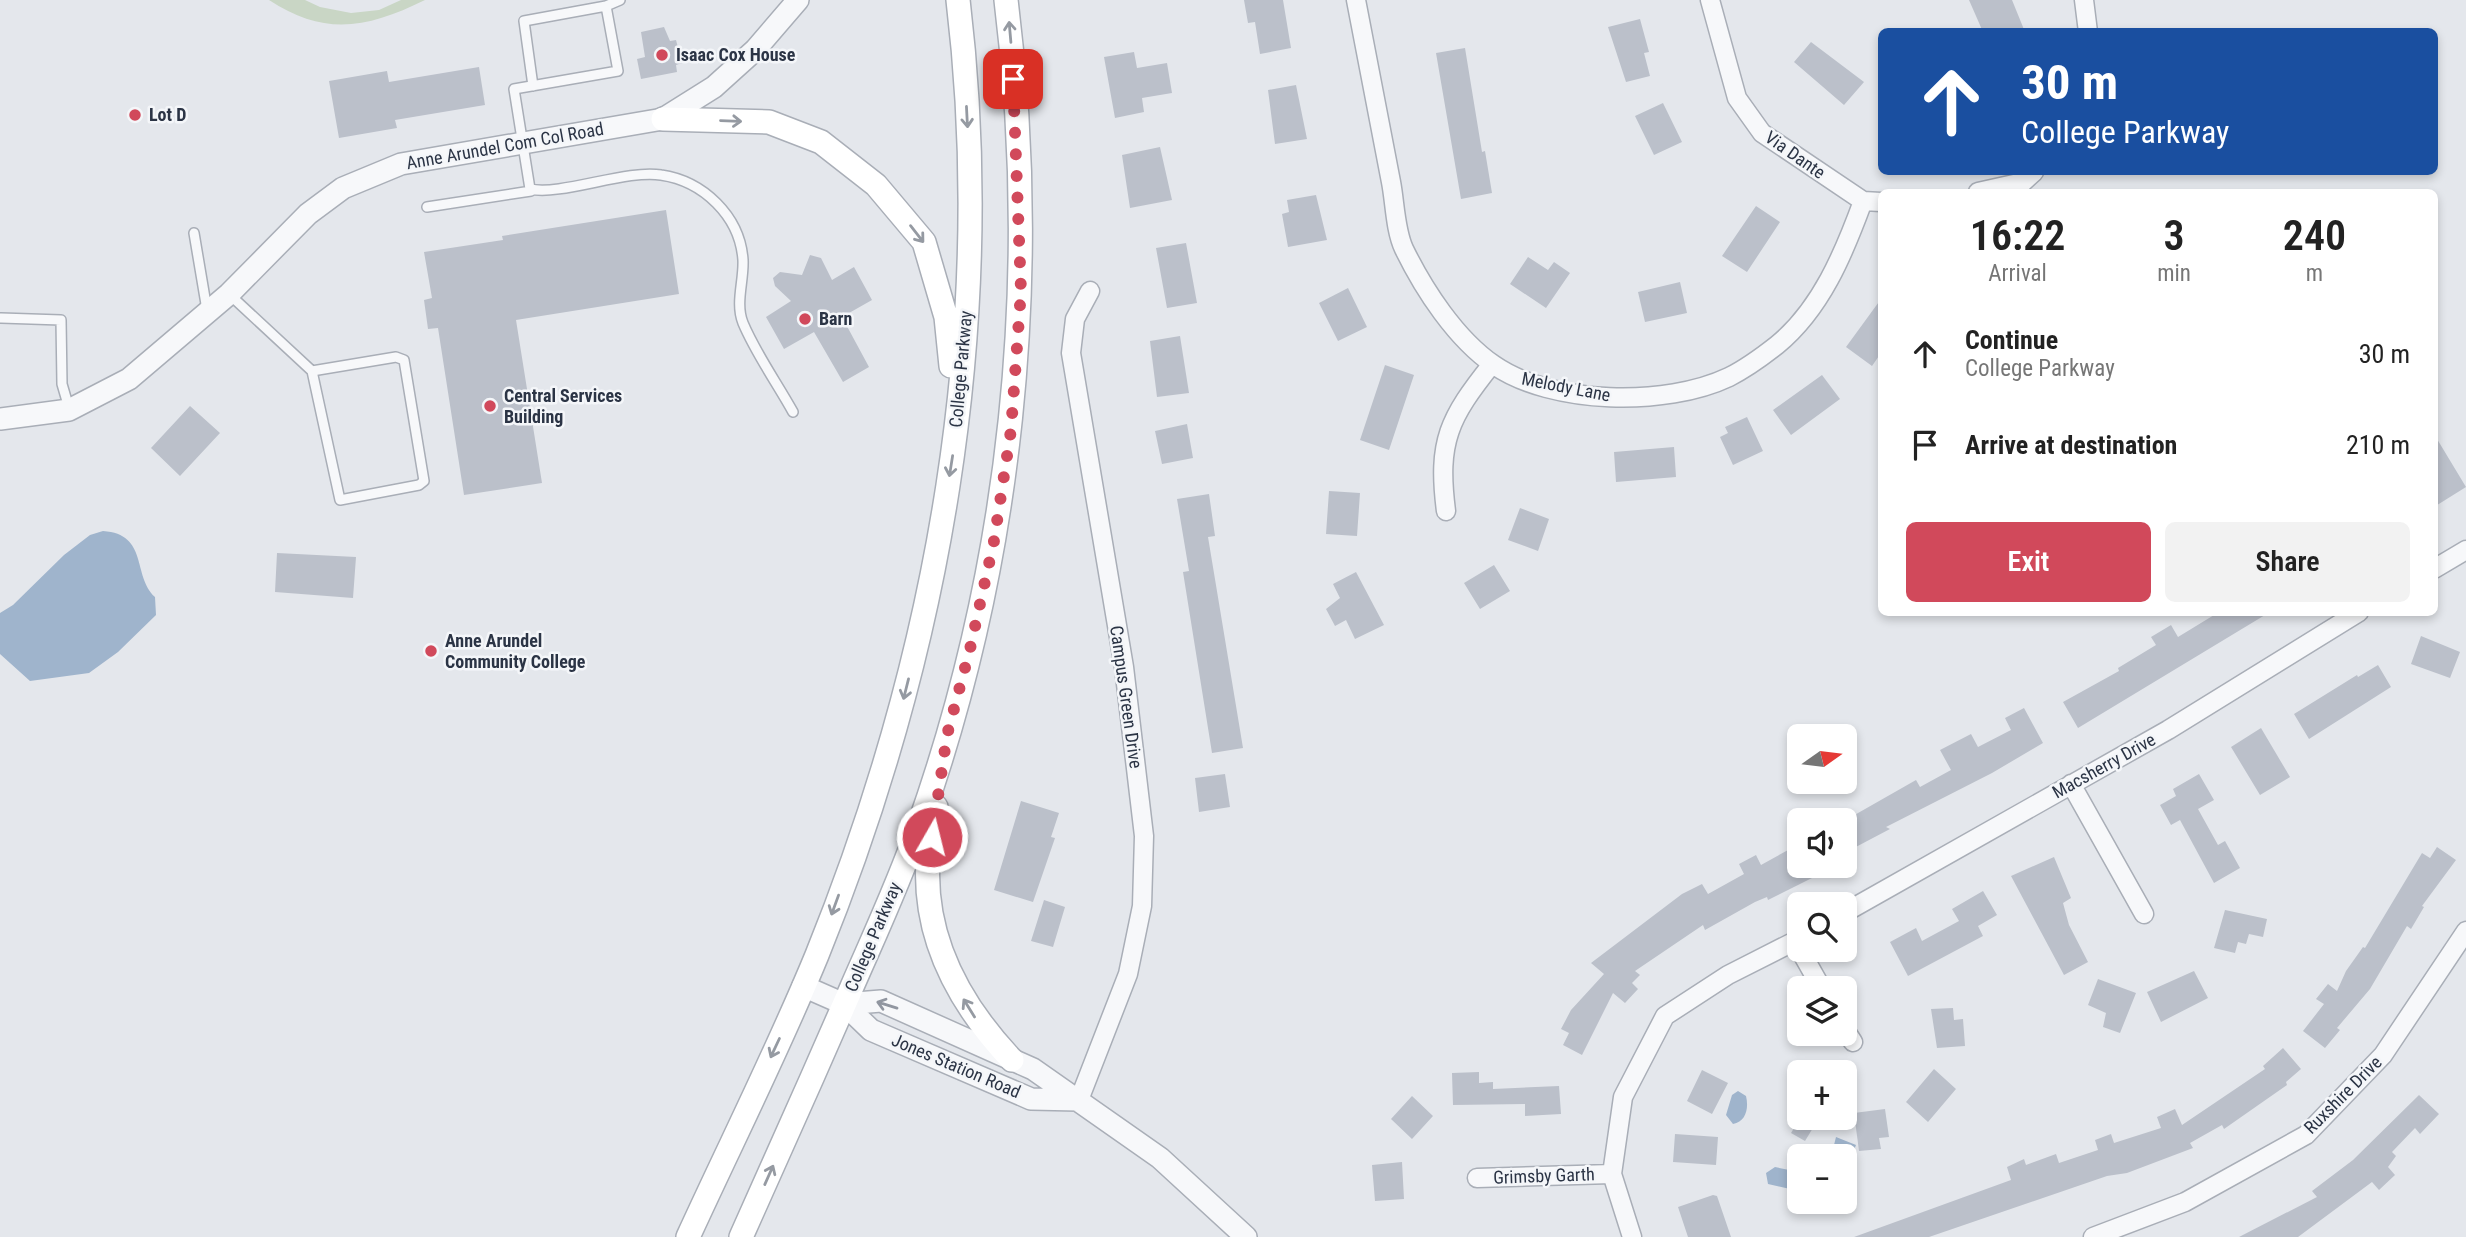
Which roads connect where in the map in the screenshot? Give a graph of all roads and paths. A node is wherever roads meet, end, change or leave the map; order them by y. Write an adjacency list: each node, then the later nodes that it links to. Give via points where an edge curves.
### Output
1 (620, 0): 8 (lane)
2 (798, 0): 11 (street, Anne Arundel Com Col Road, via 714,88)
3 (958, 0): 29 (main road, College Parkway, one-way to 29, via 970,202)
4 (1006, 0): 34 (main road, College Parkway, one-way to 4, via 994,541 1011,430 1021,291 1018,158)
5 (1356, 0): 24 (street, Melody Lane, via 1403,247 1461,336)
6 (1710, 0): 16 (street, Via Dante, via 1737,98 1762,133)
7 (2084, 0): 9 (street)
8 (606, 6): 10 (lane, via 524,21); 10 (lane, via 618,71)
9 (2088, 28)
10 (533, 86): 12 (lane, via 514,89)
11 (663, 119): 12 (street, Anne Arundel Com Col Road); 29 (main road, one-way to 29, via 769,122 821,142 876,185 924,242 946,317)
12 (521, 145): 15 (lane); 21 (street, Anne Arundel Com Col Road, via 401,164 343,188 308,214)
13 (2031, 175): 14 (street, via 2024,182)
14 (1992, 189)
15 (531, 191): 18 (lane); 27 (lane, via 659,174 681,180 716,200 734,227 743,259 742,321)
16 (1863, 201): 17 (street); 24 (street, Melody Lane, via 1846,248 1815,303 1778,344 1728,377 1680,391 1613,397 1518,380)
17 (1878, 202)
18 (427, 207)
19 (194, 233): 22 (lane)
20 (1090, 291): 43 (street, Campus Green Drive, via 1075,319 1071,353 1124,667 1144,836 1140,916 1128,974)
21 (229, 294): 22 (street, Anne Arundel Com Col Road); 25 (lane)
22 (208, 310): 26 (street, Anne Arundel Com Col Road, via 129,379)
23 (1, 318): 26 (lane, via 61,320 62,384)
24 (1492, 364): 30 (street, via 1465,398 1446,435 1441,474)
25 (312, 371): 25 (lane, via 396,357 404,360 424,481 340,500)
26 (69, 410): 28 (street, Anne Arundel Com Col Road)
27 (793, 412)
28 (0, 419)
29 (957, 428): 40 (main road, College Parkway, one-way to 40, via 938,550 905,696 858,845)
30 (1446, 511)
31 (2464, 556): 32 (street)
32 (2438, 567)
33 (2353, 616): 35 (street, Macsherry Drive)
34 (947, 735): 41 (main road, College Parkway, via 918,828); 42 (main road, one-way to 34, via 980,1026 963,998 936,933 928,863)
35 (2071, 784): 36 (street, Macsherry Drive); 37 (street)
36 (1857, 906)
37 (2144, 914)
38 (2466, 931): 50 (street, Ruxshire Drive, via 2383,1055 2306,1135 2185,1202)
39 (1787, 950): 44 (street, via 1728,975 1665,1016 1622,1097)
40 (803, 986): 41 (street, Jones Station Road); 46 (main road, College Parkway, one-way to 46)
41 (844, 1004): 42 (street, Jones Station Road, one-way to 41, via 881,1001); 43 (street, Jones Station Road, via 871,1030 1031,1099); 47 (main road, College Parkway, one-way to 41)
42 (1012, 1060): 43 (street, Jones Station Road)
43 (1079, 1100): 48 (street, Jones Station Road, via 1160,1158)
44 (1612, 1174): 45 (street, Grimsby Garth); 49 (street)
45 (1477, 1178)
46 (688, 1237)
47 (741, 1237)
48 (1246, 1237)
49 (1632, 1237)
50 (2093, 1237)

